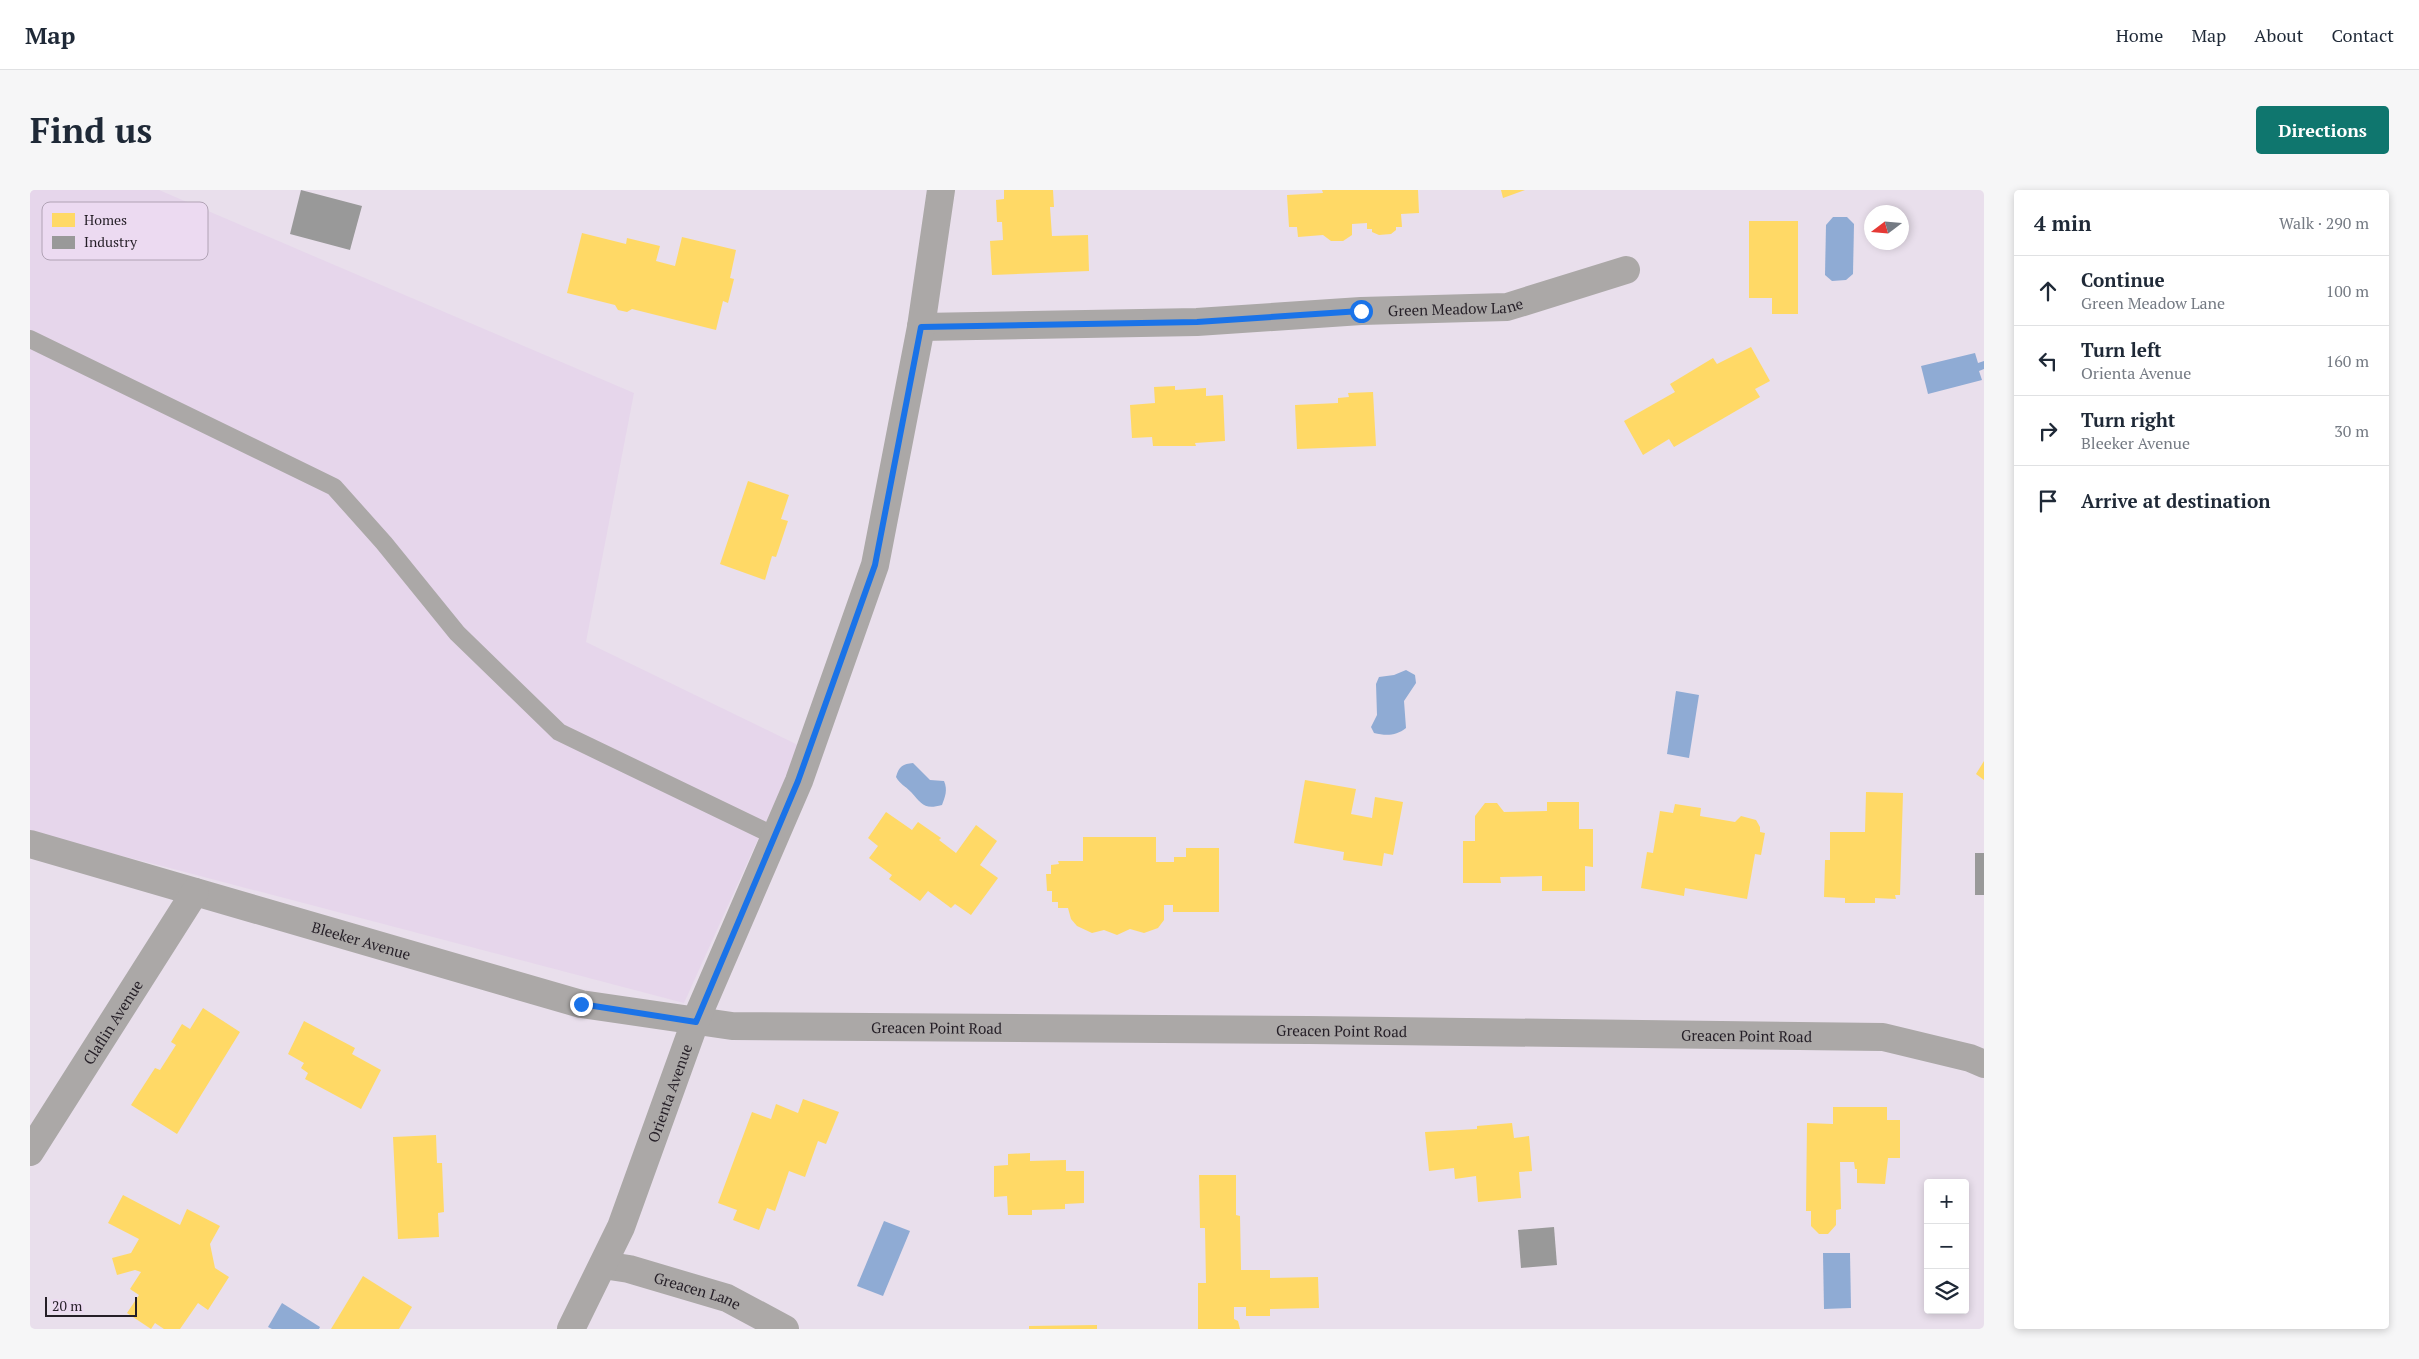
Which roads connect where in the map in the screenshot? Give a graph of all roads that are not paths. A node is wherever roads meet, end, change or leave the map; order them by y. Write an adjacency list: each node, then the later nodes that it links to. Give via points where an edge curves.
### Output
1 (941, 190): 3 (street, Orienta Avenue)
2 (1626, 270): 3 (street, Green Meadow Lane, via 1507,307 1361,311 1197,322)
3 (921, 327): 5 (street, Orienta Avenue, via 875,565 798,781)
4 (30, 339): 5 (lane, via 334,487 457,633 559,732)
5 (775, 836): 8 (street, Orienta Avenue)
6 (30, 844): 7 (street, Bleeker Avenue)
7 (195, 892): 8 (street, Bleeker Avenue, via 581,1004); 10 (street, Claflin Avenue)
8 (696, 1022): 9 (street, Greacen Point Road, via 742,1026 1883,1037); 11 (street, Orienta Avenue, via 622,1227)
9 (1984, 1064)
10 (30, 1152)
11 (602, 1265): 12 (street, Orienta Avenue); 13 (street, Greacen Lane, via 629,1269 727,1298)
12 (571, 1329)
13 (785, 1329)

